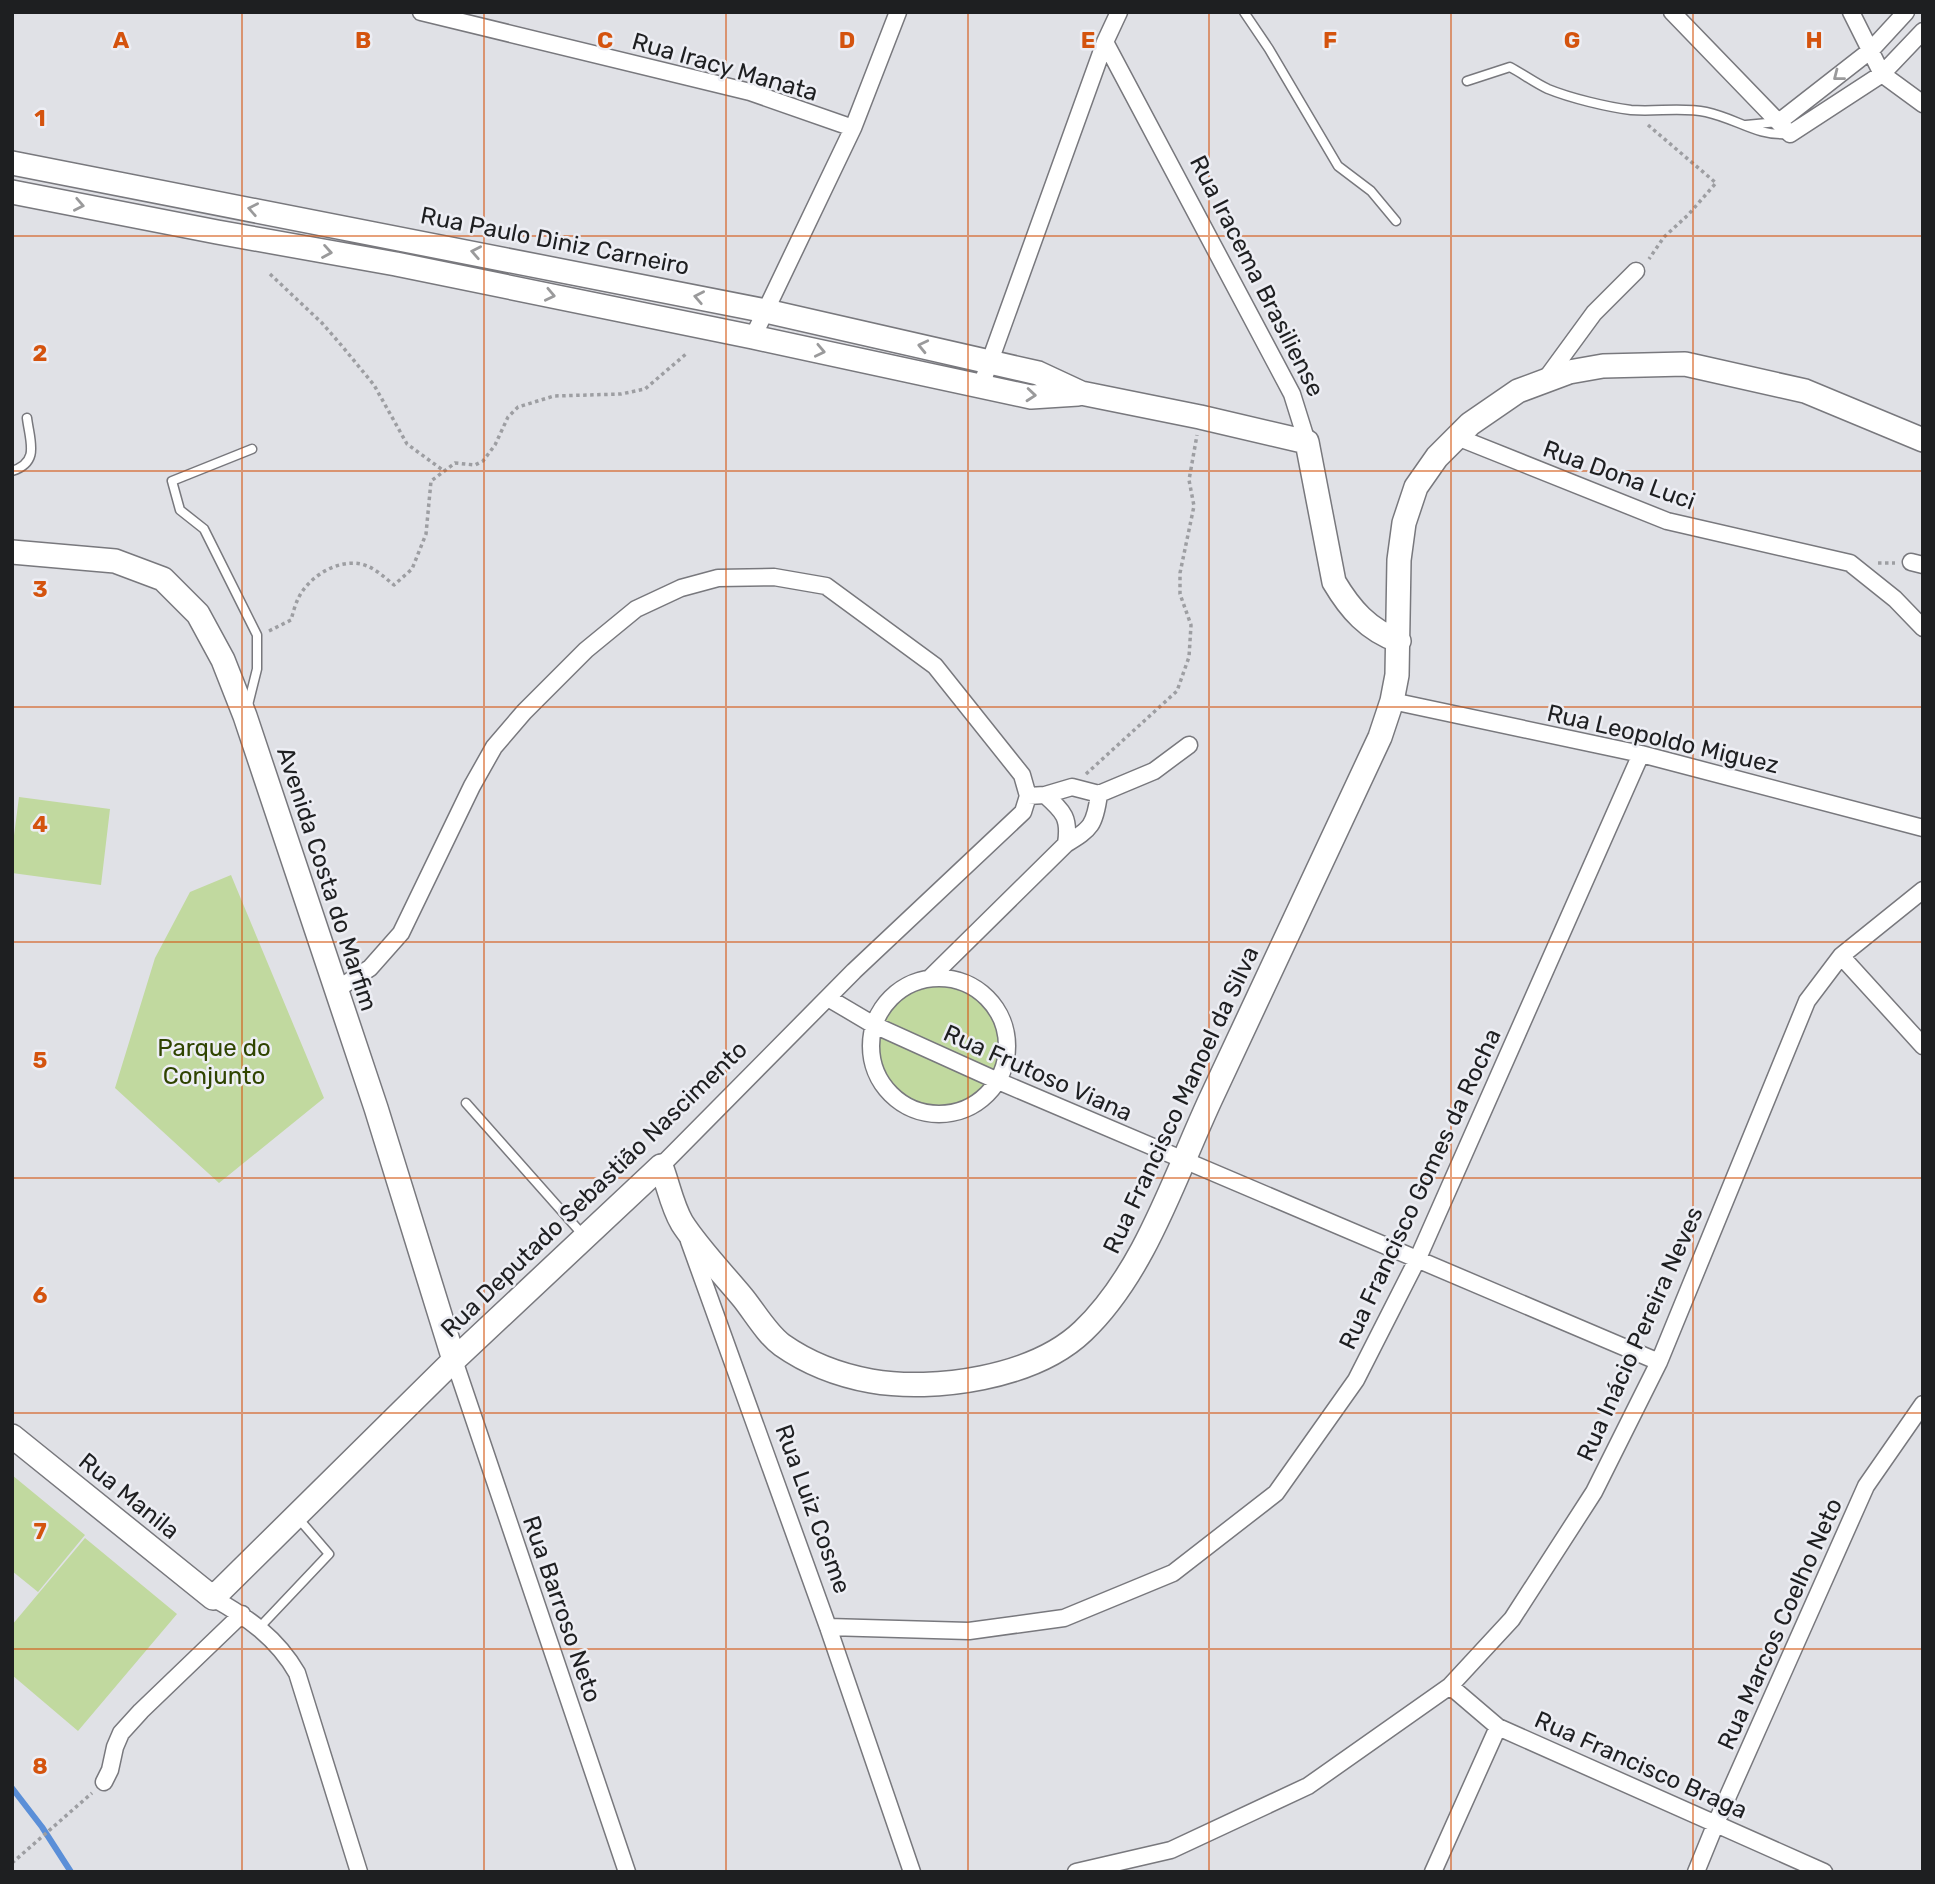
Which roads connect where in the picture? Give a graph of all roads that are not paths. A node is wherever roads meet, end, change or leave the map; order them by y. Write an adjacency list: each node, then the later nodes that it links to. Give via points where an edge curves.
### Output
1 (421, 12): 15 (street, Rua Iracy Manata, via 750,92)
2 (898, 12): 15 (street)
3 (1119, 12): 9 (street)
4 (1244, 12): 19 (lane, via 1338,166 1371,191)
5 (1672, 12): 16 (street)
6 (1851, 12): 10 (street)
7 (1906, 12): 10 (street)
8 (1923, 31): 11 (street)
9 (1105, 42): 25 (street); 32 (street, Rua Iracema Brasiliense, via 1292,394)
10 (1871, 50): 11 (street); 16 (street, one-way to 16)
11 (1882, 74): 13 (street); 16 (street)
12 (1467, 81): 14 (lane, via 1510,68 1549,89 1630,110 1694,110)
13 (1923, 104)
14 (1746, 125): 16 (lane); 16 (lane, via 1771,135)
15 (853, 128): 23 (street)
16 (1785, 128)
17 (12, 163): 20 (street, Rua Paulo Diniz Carneiro, one-way to 17)
18 (12, 192): 21 (street, Rua Paulo Diniz Carneiro, one-way to 21)
19 (1396, 221)
20 (404, 238): 21 (street); 23 (street, Rua Paulo Diniz Carneiro, one-way to 20)
21 (396, 264): 24 (street, Rua Paulo Diniz Carneiro, one-way to 24)
22 (1636, 271): 26 (street, via 1594,313)
23 (766, 311): 24 (street); 25 (street, Rua Paulo Diniz Carneiro, one-way to 23)
24 (753, 337): 27 (street, Rua Paulo Diniz Carneiro, one-way to 27)
25 (990, 361): 27 (street); 28 (street, Rua Paulo Diniz Carneiro, via 1038,373)
26 (1545, 380): 30 (street, Rua Francisco Manoel da Silva, via 1518,391); 31 (street, Rua Francisco Manoel da Silva, via 1603,366 1685,365 1804,391)
27 (981, 386): 28 (street, Rua Paulo Diniz Carneiro, one-way to 28, via 1031,397)
28 (1081, 393): 32 (street, Rua Paulo Diniz Carneiro)
29 (27, 418): 34 (lane, via 32,454 24,467)
30 (1457, 437): 36 (street, Rua Dona Luci, via 1667,521 1850,563); 37 (street, Rua Francisco Manoel da Silva, via 1416,487 1405,523 1399,560)
31 (1923, 440)
32 (1307, 442): 37 (street, Rua Iracema Brasiliense, via 1334,582 1364,622)
33 (252, 449): 39 (lane, via 172,481 180,510 204,529 257,635 257,669)
34 (12, 471)
35 (12, 552): 39 (street, Avenida Costa do Marfim, via 115,561 163,579 198,614)
36 (1923, 628)
37 (1399, 641): 38 (street, Rua Francisco Manoel da Silva)
38 (1392, 701): 41 (street, Rua Leopoldo Miguez); 56 (street, Rua Francisco Manoel da Silva, via 1380,737)
39 (245, 716): 50 (street, Avenida Costa do Marfim)
40 (1189, 745): 42 (street, via 1154,771)
41 (1641, 754): 45 (street, Rua Leopoldo Miguez); 60 (street, Rua Francisco Gomes da Rocha)
42 (1099, 794): 43 (street, via 1072,787); 46 (street, via 1089,830)
43 (1045, 795): 44 (street); 46 (street, via 1064,813)
44 (1028, 796): 50 (street, via 1022,775 935,666 826,586 774,577 718,579 681,588 636,609 586,650 494,747 401,933 370,968); 51 (street, Rua Deputado Sebastião Nascimento, via 1023,812)
45 (1923, 828)
46 (1066, 844): 49 (street)
47 (1923, 890): 48 (street, Rua Inácio Pereira Neves)
48 (1841, 956): 53 (street); 62 (street, Rua Inácio Pereira Neves, via 1807,1001)
49 (930, 978): 52 (street, via 905,986 886,1001); 54 (street, via 962,981 989,998 1006,1025 1008,1057)
50 (336, 990): 61 (street, Avenida Costa do Marfim)
51 (828, 998): 52 (street, Rua Frutoso Viana); 57 (street, Rua Deputado Sebastião Nascimento)
52 (872, 1024): 54 (street, Rua Frutoso Viana); 54 (street, via 870,1050 878,1078 912,1109 943,1114 972,1106)
53 (1923, 1046)
54 (998, 1081): 56 (street, Rua Frutoso Viana)
55 (466, 1103): 59 (lane)
56 (1183, 1160): 58 (street, Rua Francisco Manoel da Silva, via 1138,1261 1081,1334 1008,1373 955,1382 878,1382 847,1377 811,1363 778,1343); 60 (street, Rua Frutoso Viana)
57 (661, 1166): 58 (street, Rua Luiz Cosme); 59 (street, Rua Deputado Sebastião Nascimento)
58 (682, 1222): 68 (street, Rua Luiz Cosme)
59 (585, 1237): 61 (street, Rua Deputado Sebastião Nascimento)
60 (1418, 1258): 62 (street, Rua Frutoso Viana); 68 (street, Rua Francisco Gomes da Rocha, via 1356,1380 1276,1493 1173,1573 1064,1618 970,1631)
61 (454, 1360): 65 (street, Rua Deputado Sebastião Nascimento); 75 (street, Rua Barroso Neto)
62 (1659, 1362): 70 (street, Rua Inácio Pereira Neves, via 1579,1516 1512,1619)
63 (1923, 1404): 73 (street, Rua Marcos Coelho Neto, via 1866,1486)
64 (12, 1436): 66 (street, Rua Manila)
65 (297, 1517): 66 (street, Rua Deputado Sebastião Nascimento); 69 (lane, via 329,1554)
66 (214, 1598): 67 (street)
67 (242, 1614): 69 (street); 72 (street, via 121,1733)
68 (828, 1627): 76 (street, Rua Luiz Cosme)
69 (258, 1629): 74 (street, via 275,1641 297,1673)
70 (1450, 1686): 71 (street, Rua Francisco Braga); 77 (street, Rua Inácio Pereira Neves, via 1308,1786 1171,1850)
71 (1498, 1727): 73 (street, Rua Francisco Braga); 78 (street)
72 (104, 1782)
73 (1716, 1823): 79 (street, Rua Marcos Coelho Neto); 80 (street, Rua Francisco Braga)
74 (359, 1872)
75 (627, 1872)
76 (912, 1872)
77 (1076, 1872)
78 (1433, 1872)
79 (1696, 1872)
80 (1824, 1872)

